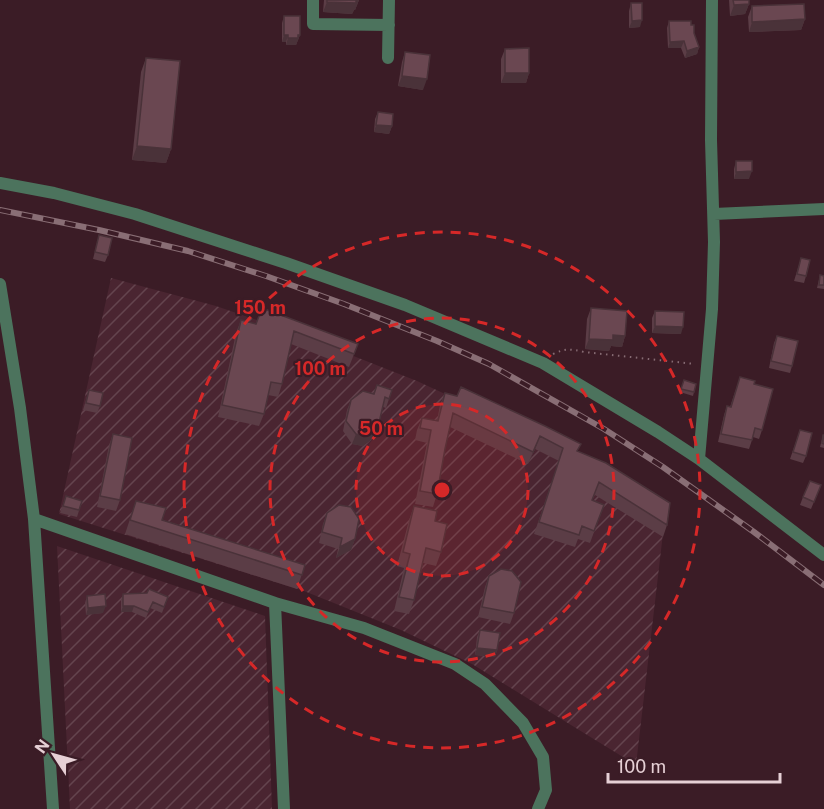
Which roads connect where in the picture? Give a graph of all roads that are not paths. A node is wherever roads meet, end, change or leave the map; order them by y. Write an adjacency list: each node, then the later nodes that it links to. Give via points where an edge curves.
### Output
1 (313, 0): 4 (street, via 313,24)
2 (389, 0): 4 (street)
3 (712, 0): 8 (street)
4 (389, 25): 5 (street)
5 (388, 58)
6 (0, 183): 10 (street, via 135,214 405,305 543,363)
7 (824, 209): 8 (street)
8 (714, 214): 10 (street, via 712,309)
9 (0, 284): 11 (street, via 21,408)
10 (699, 459): 12 (street)
11 (34, 519): 13 (street); 14 (street)
12 (824, 555)
13 (274, 603): 15 (street); 16 (street, via 364,628 455,664 485,684 523,723 543,757 546,790)
14 (53, 809)
15 (284, 809)
16 (538, 809)

